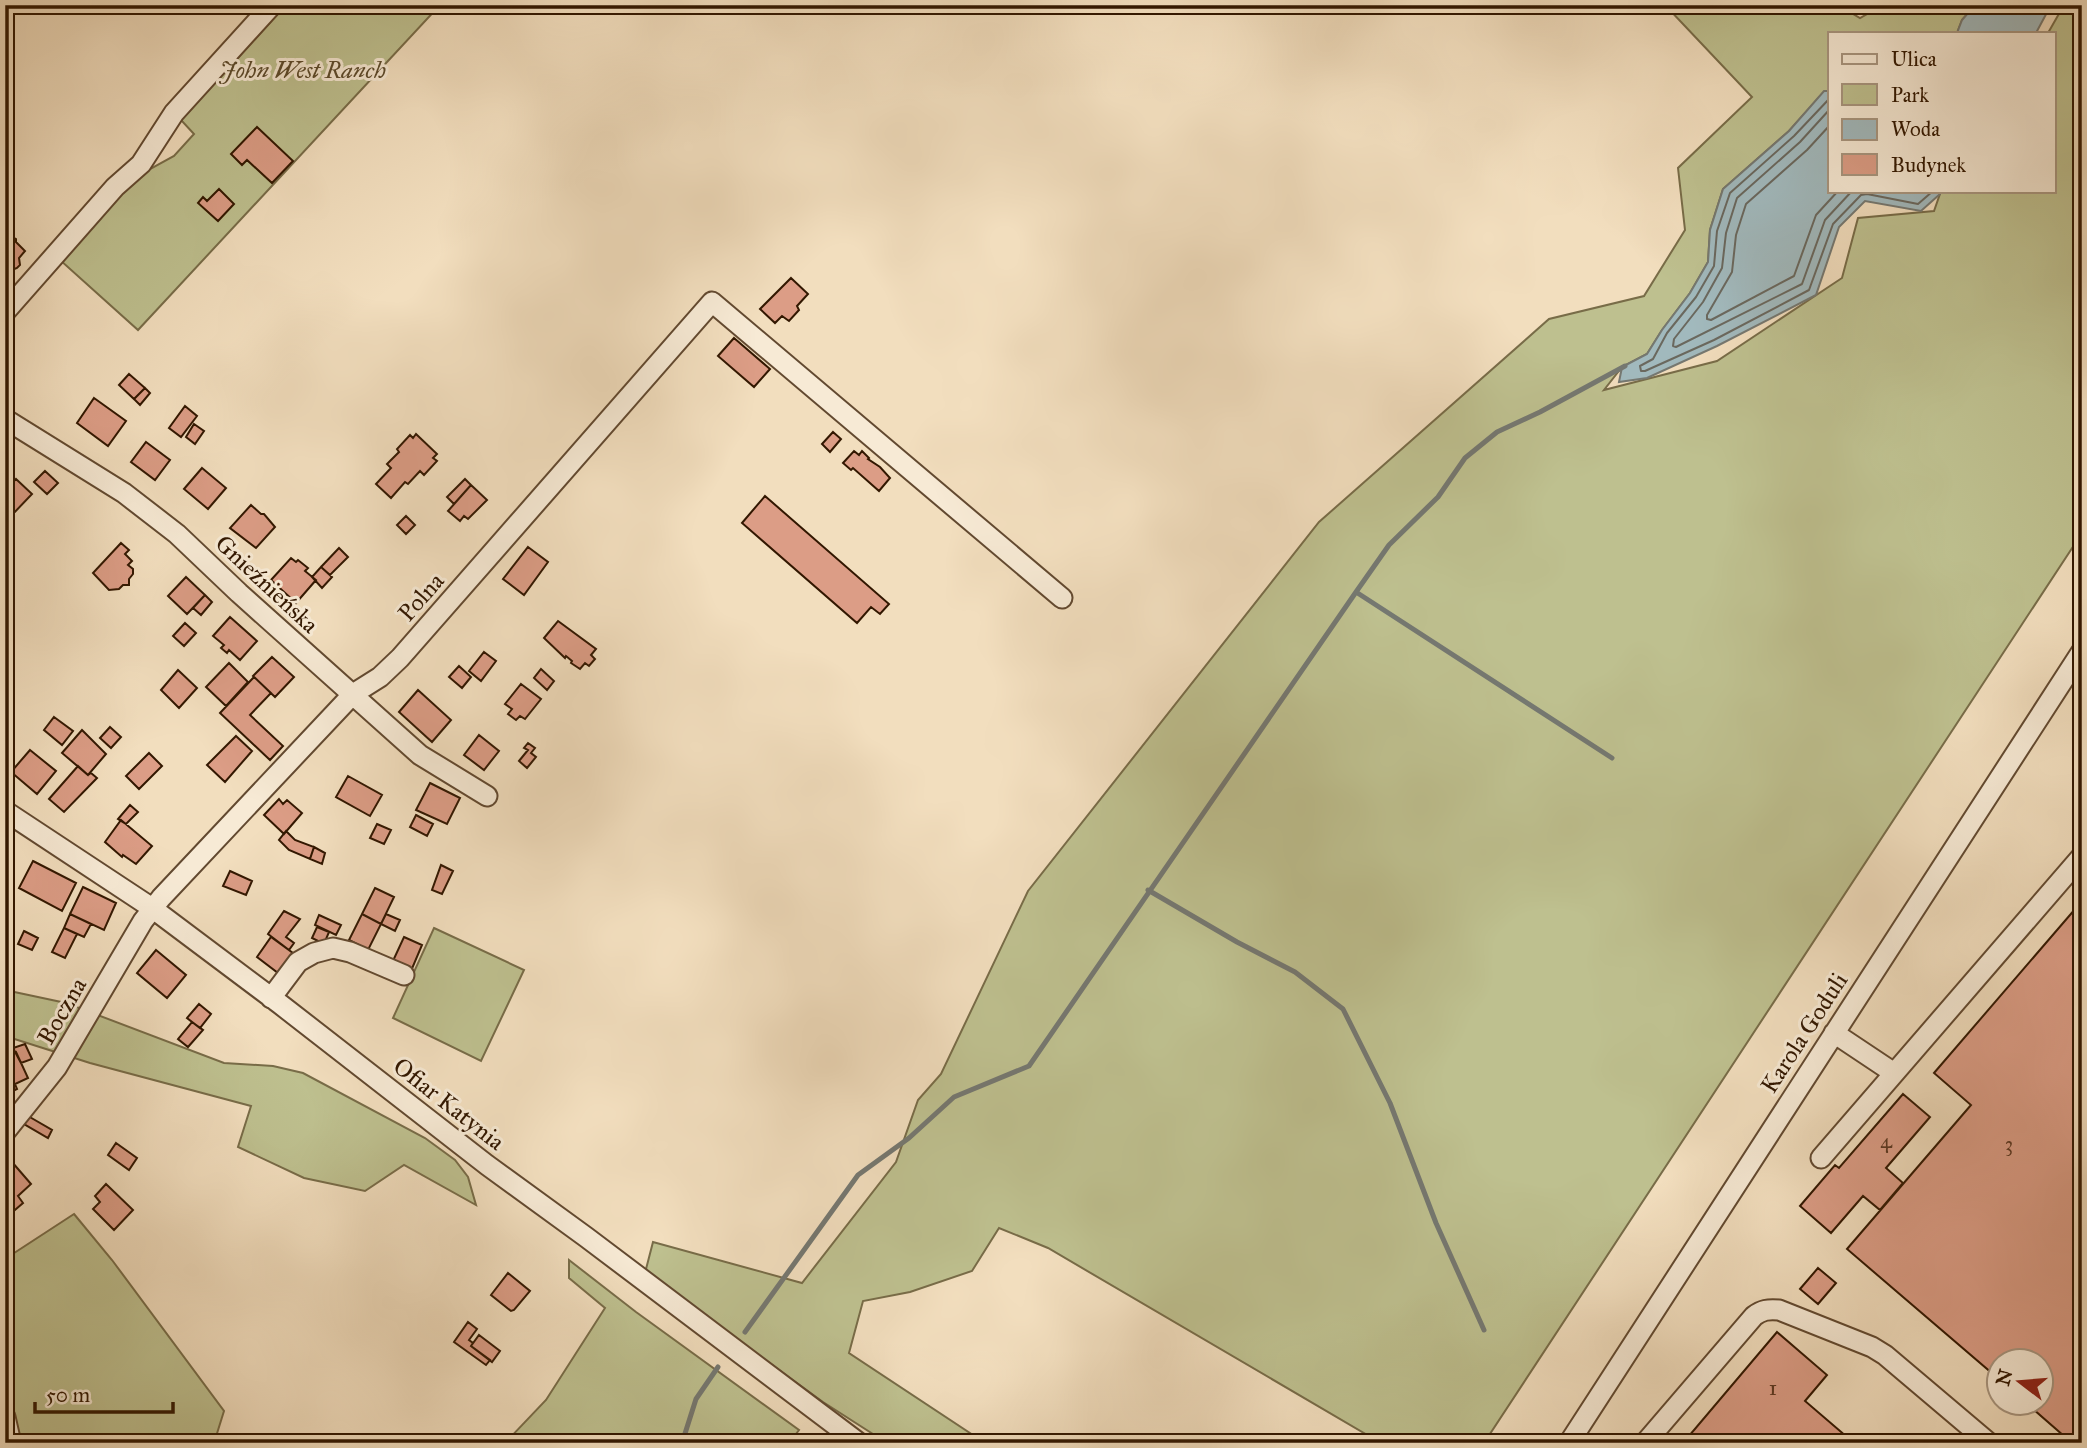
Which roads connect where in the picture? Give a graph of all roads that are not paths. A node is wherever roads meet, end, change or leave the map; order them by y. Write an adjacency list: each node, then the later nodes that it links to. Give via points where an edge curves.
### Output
1 (272, 5): 2 (street, via 174,113 141,164 102,201)
2 (5, 312)
3 (5, 419): 6 (street, Gnieźnieńska, via 124,493 177,534)
4 (1062, 598): 6 (street, Polna, via 712,303 400,659)
5 (2082, 651): 13 (street, Karola Goduli)
6 (352, 694): 7 (street, Gnieźnieńska, via 420,755); 10 (street, Polna)
7 (487, 796)
8 (5, 811): 10 (street, Ofiar Katynia)
9 (2082, 856): 14 (street)
10 (152, 908): 12 (street, Ofiar Katynia); 15 (street, Boczna, via 57,1067)
11 (404, 975): 12 (street, via 333,948 299,962)
12 (271, 998): 19 (street, Ofiar Katynia)
13 (1834, 1033): 14 (street); 20 (street, Karola Goduli)
14 (1895, 1073): 16 (street)
15 (5, 1132)
16 (1821, 1158)
17 (5, 1417): 18 (street)
18 (12, 1443)
19 (859, 1443)
20 (1569, 1443)
21 (1645, 1443): 22 (street, via 1754,1316 1769,1309 1872,1347)
22 (1989, 1443)

